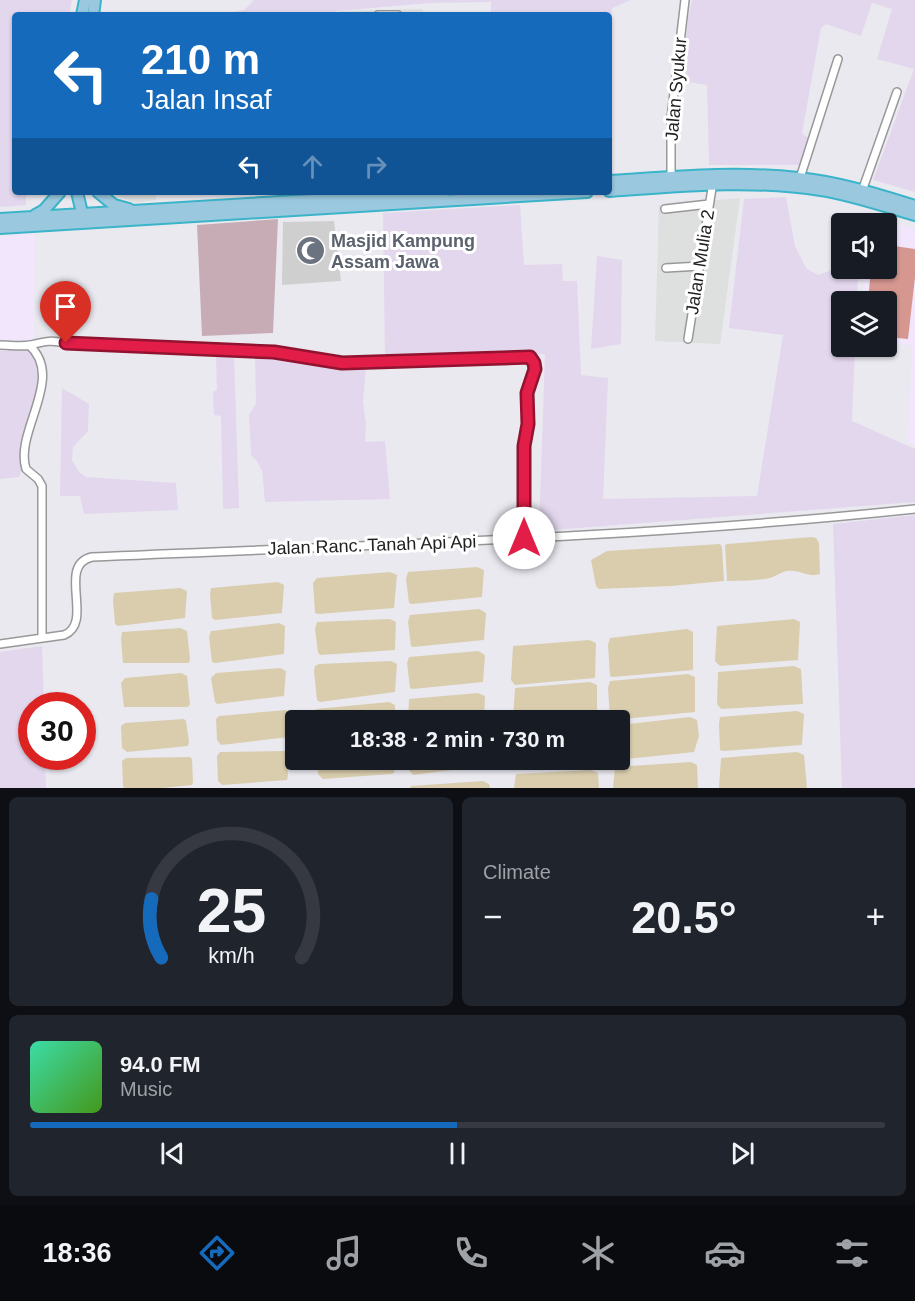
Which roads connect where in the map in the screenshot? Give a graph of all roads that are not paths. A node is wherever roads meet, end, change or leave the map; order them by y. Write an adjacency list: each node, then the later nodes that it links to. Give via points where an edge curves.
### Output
1 (685, 0): 4 (street, Jalan Syukur, via 672,118)
2 (838, 59): 5 (street)
3 (897, 92): 9 (street)
4 (671, 177): 6 (highway); 7 (highway)
5 (801, 178): 6 (highway); 9 (highway)
6 (713, 180): 8 (highway); 16 (street, Jalan Mulia 2); 20 (highway, via 822,190)
7 (612, 181)
8 (612, 191)
9 (862, 191): 17 (highway)
10 (57, 195): 21 (highway)
11 (77, 195): 22 (highway)
12 (98, 195): 24 (highway)
13 (102, 195): 19 (highway, via 114,205)
14 (373, 195): 19 (highway)
15 (533, 195): 24 (highway)
16 (709, 204): 18 (street); 26 (street, Jalan Mulia 2)
17 (915, 206)
18 (666, 209)
19 (140, 211): 24 (highway)
20 (915, 215)
21 (32, 217): 22 (highway); 23 (highway)
22 (81, 218): 24 (highway); 25 (highway)
23 (0, 219)
24 (101, 219)
25 (0, 228)
26 (700, 266): 27 (street); 28 (street, Jalan Mulia 2)
27 (666, 268)
28 (688, 339)
29 (0, 345): 30 (street)
30 (29, 345): 32 (street, via 54,340 208,348 274,352 342,363 530,357 535,369 527,393); 33 (street, via 36,352 42,373 25,454 26,469 42,486)
31 (915, 509): 32 (street, Jalan Ranc. Tanah Api Api, via 821,519)
32 (524, 538): 33 (street, Jalan Ranc. Tanah Api Api, via 92,557 82,561 77,570 75,627 64,635)
33 (42, 638): 34 (street, Jalan Ranc. Tanah Api Api)
34 (0, 644)

